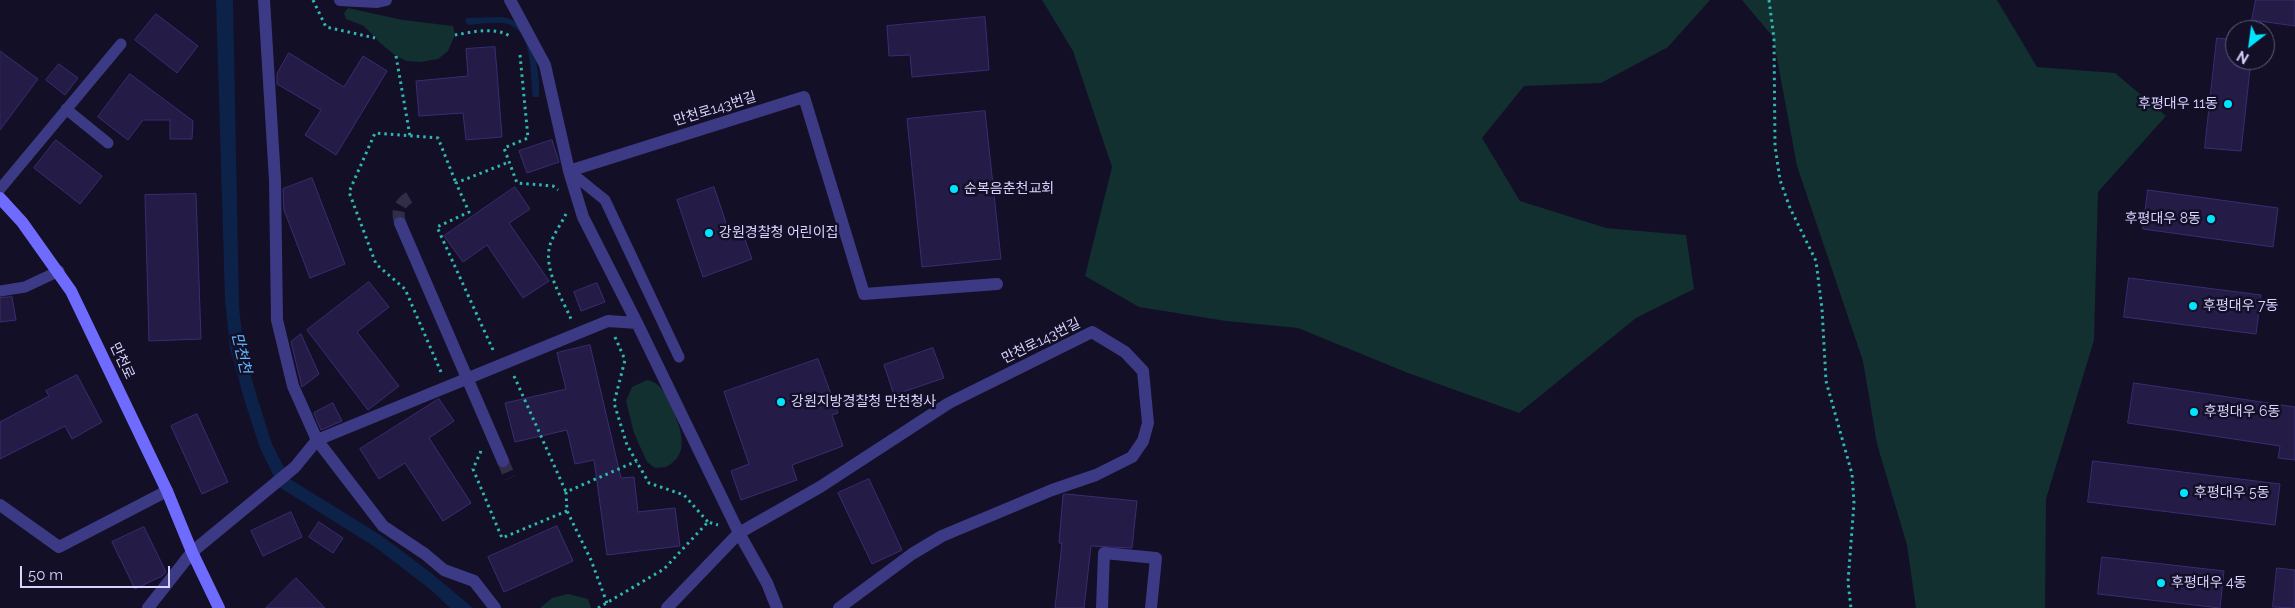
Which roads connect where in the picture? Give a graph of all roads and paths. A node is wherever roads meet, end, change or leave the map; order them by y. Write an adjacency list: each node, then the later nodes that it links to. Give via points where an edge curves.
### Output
1 (264, 0): 32 (street, via 275,180 277,320 291,381)
2 (313, 0): 8 (path, via 326,26)
3 (340, 0): 4 (street)
4 (386, 0)
5 (510, 0): 17 (street, via 545,65)
6 (1769, 0): 53 (path, via 1774,39 1775,146 1780,180 1817,268 1826,381 1852,474 1854,502 1848,582)
7 (455, 35): 9 (path, via 498,31 510,35)
8 (375, 38)
9 (515, 41)
10 (120, 44): 13 (lane)
11 (519, 49): 16 (path, via 528,138 504,148)
12 (396, 56): 14 (path)
13 (66, 109): 15 (lane); 18 (lane)
14 (410, 136)
15 (108, 143)
16 (509, 162): 19 (path, via 517,183 553,186); 30 (path, via 456,182 469,212 438,227)
17 (568, 171): 24 (street, 만천로143번길, via 804,97 864,294); 27 (street, via 583,218); 29 (lane, via 605,200)
18 (0, 189)
19 (560, 192)
20 (0, 198): 23 (street, 만천로)
21 (566, 208): 28 (path, via 550,245 548,259)
22 (400, 223): 31 (street)
23 (59, 271): 25 (lane, via 25,287); 36 (street, 만천로)
24 (997, 284)
25 (0, 291)
26 (608, 321): 27 (street); 28 (street); 35 (path, via 625,360 614,403 628,446)
27 (638, 323): 41 (street)
28 (577, 334): 30 (street)
29 (679, 357)
30 (504, 364): 31 (street); 37 (path)
31 (468, 379): 32 (street); 34 (street)
32 (317, 440): 42 (street, via 295,467); 46 (street, via 383,526 444,570 474,581)
33 (478, 443): 39 (path, via 482,451 473,469 502,538)
34 (503, 461)
35 (637, 461): 37 (path); 40 (path, via 649,483 684,495)
36 (167, 491): 38 (street, via 59,547); 42 (street, 만천로)
37 (566, 492): 39 (path)
38 (0, 505)
39 (567, 511): 43 (path)
40 (708, 522): 41 (path); 43 (path, via 664,569)
41 (740, 533): 48 (street); 49 (street); 50 (street, 만천로143번길, via 820,487 949,403 1092,332 1126,352 1143,371 1148,423 1143,441 1132,457 1096,475 942,536)
42 (192, 552): 44 (street); 45 (street, 만천로)
43 (607, 603): 47 (path)
44 (148, 608)
45 (220, 608)
46 (495, 608)
47 (598, 608)
48 (667, 608)
49 (777, 608)
50 (839, 608)
51 (1102, 608): 52 (street, via 1104,553 1156,558)
52 (1151, 608)
53 (1851, 608)

